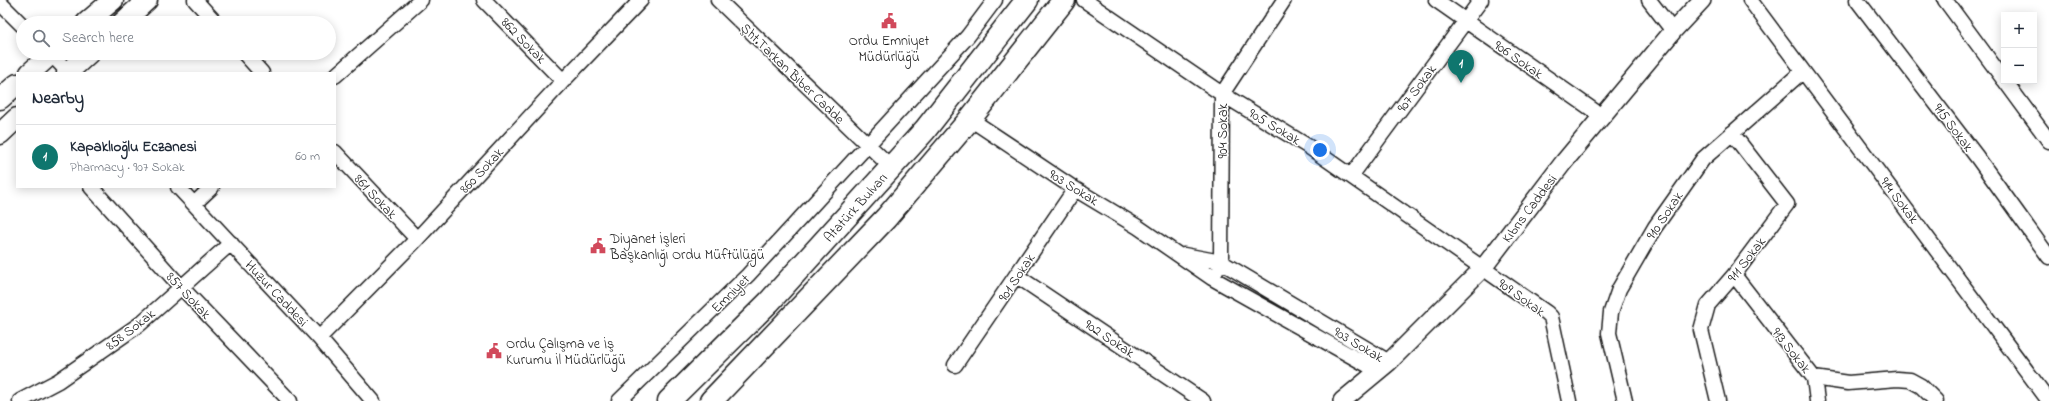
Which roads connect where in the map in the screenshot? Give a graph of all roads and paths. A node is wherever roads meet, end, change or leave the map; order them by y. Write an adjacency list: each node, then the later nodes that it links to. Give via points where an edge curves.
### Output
1 (112, 0): 21 (main road)
2 (147, 0): 22 (main road)
3 (195, 0): 23 (street)
4 (421, 0): 36 (street)
5 (484, 0): 38 (street, 862 Sokak)
6 (641, 0): 38 (street, 860 Sokak)
7 (718, 0): 47 (street, Şht.Tarkan Biber Cadde)
8 (995, 0): 47 (street, Emniyet, via 968,36)
9 (1027, 0): 49 (highway, Atatürk Bulvarı, via 924,130)
10 (1064, 0): 43 (highway, Atatürk Bulvarı)
11 (1084, 0): 40 (street, 905 Sokak)
12 (1284, 0): 40 (street, 904 Sokak)
13 (1436, 0): 25 (street, 906 Sokak)
14 (1481, 0): 25 (street, 907 Sokak)
15 (1649, 0): 26 (street)
16 (1702, 0): 26 (street, Kıbrıs Caddesi)
17 (1750, 0): 31 (street, 914 Sokak)
18 (1857, 0): 59 (street, 915 Sokak, via 1977,157)
19 (1945, 0): 37 (street)
20 (0, 3): 24 (street)
21 (94, 16)
22 (130, 16)
23 (210, 16)
24 (16, 19)
25 (1466, 21): 41 (street, 906 Sokak); 50 (street, 907 Sokak)
26 (1672, 31): 41 (street, Kıbrıs Caddesi)
27 (44, 60): 32 (main road)
28 (57, 60): 33 (street)
29 (82, 60): 34 (main road)
30 (250, 60): 35 (street)
31 (1803, 71): 44 (street, 910 Sokak); 70 (street, 914 Sokak)
32 (31, 72)
33 (67, 72)
34 (69, 72)
35 (261, 72)
36 (336, 75)
37 (2001, 76)
38 (563, 81): 56 (street, 860 Sokak)
39 (2007, 84): 46 (street)
40 (1222, 94): 50 (street, 905 Sokak); 60 (street, 904 Sokak)
41 (1603, 117): 61 (street, Kıbrıs Caddesi)
42 (16, 119): 45 (main road)
43 (970, 119): 54 (street, 903 Sokak); 76 (highway, Atatürk Bulvarı, via 886,218)
44 (1732, 133): 62 (street, 911 Sokak, via 1788,204); 80 (street, 910 Sokak, via 1702,159 1655,227 1619,289 1611,312 1609,334)
45 (0, 134)
46 (2049, 141)
47 (868, 145): 49 (street, Şht.Tarkan Biber Cadde); 74 (street, Emniyet, via 748,275)
48 (336, 153): 56 (street, 861 Sokak)
49 (891, 167): 75 (highway, Atatürk Bulvarı, via 769,302)
50 (1351, 176): 61 (street, 905 Sokak)
51 (92, 188): 65 (street, 857 Sokak)
52 (179, 188): 55 (street, Huzur Caddesi)
53 (211, 188): 55 (street)
54 (1075, 189): 58 (street, 903 Sokak); 63 (street, 901 Sokak)
55 (194, 204): 57 (street, Huzur Caddesi)
56 (417, 239): 66 (street, 860 Sokak)
57 (231, 243): 65 (street, 858 Sokak); 66 (street, Huzur Caddesi)
58 (1178, 254): 60 (street, 903 Sokak); 64 (street, 903 Sokak)
59 (2049, 257)
60 (1221, 262): 64 (street, 904 Sokak); 68 (street, 903 Sokak)
61 (1483, 268): 68 (street, Kıbrıs Caddesi); 79 (street, 909 Sokak, via 1551,318)
62 (1734, 275): 69 (street, 913 Sokak); 81 (street, 911 Sokak, via 1708,305 1701,330)
63 (1017, 276): 67 (street, 901 Sokak); 77 (street, 902 Sokak)
64 (1212, 278): 68 (street, 903 Sokak)
65 (181, 287): 71 (street, 858 Sokak, via 134,328 58,381); 72 (street, 857 Sokak)
66 (319, 338): 73 (street, Huzur Caddesi)
67 (955, 365)
68 (1384, 367): 78 (street, Kıbrıs Caddesi)
69 (1814, 378): 82 (street); 83 (street, 913 Sokak, via 1848,383 1897,378 1910,380 1921,386)
70 (2049, 400)
71 (20, 401)
72 (290, 401)
73 (373, 401)
74 (619, 401)
75 (669, 401)
76 (711, 401)
77 (1203, 401)
78 (1342, 401)
79 (1569, 401)
80 (1625, 401)
81 (1718, 401)
82 (1817, 401)
83 (1936, 401)

